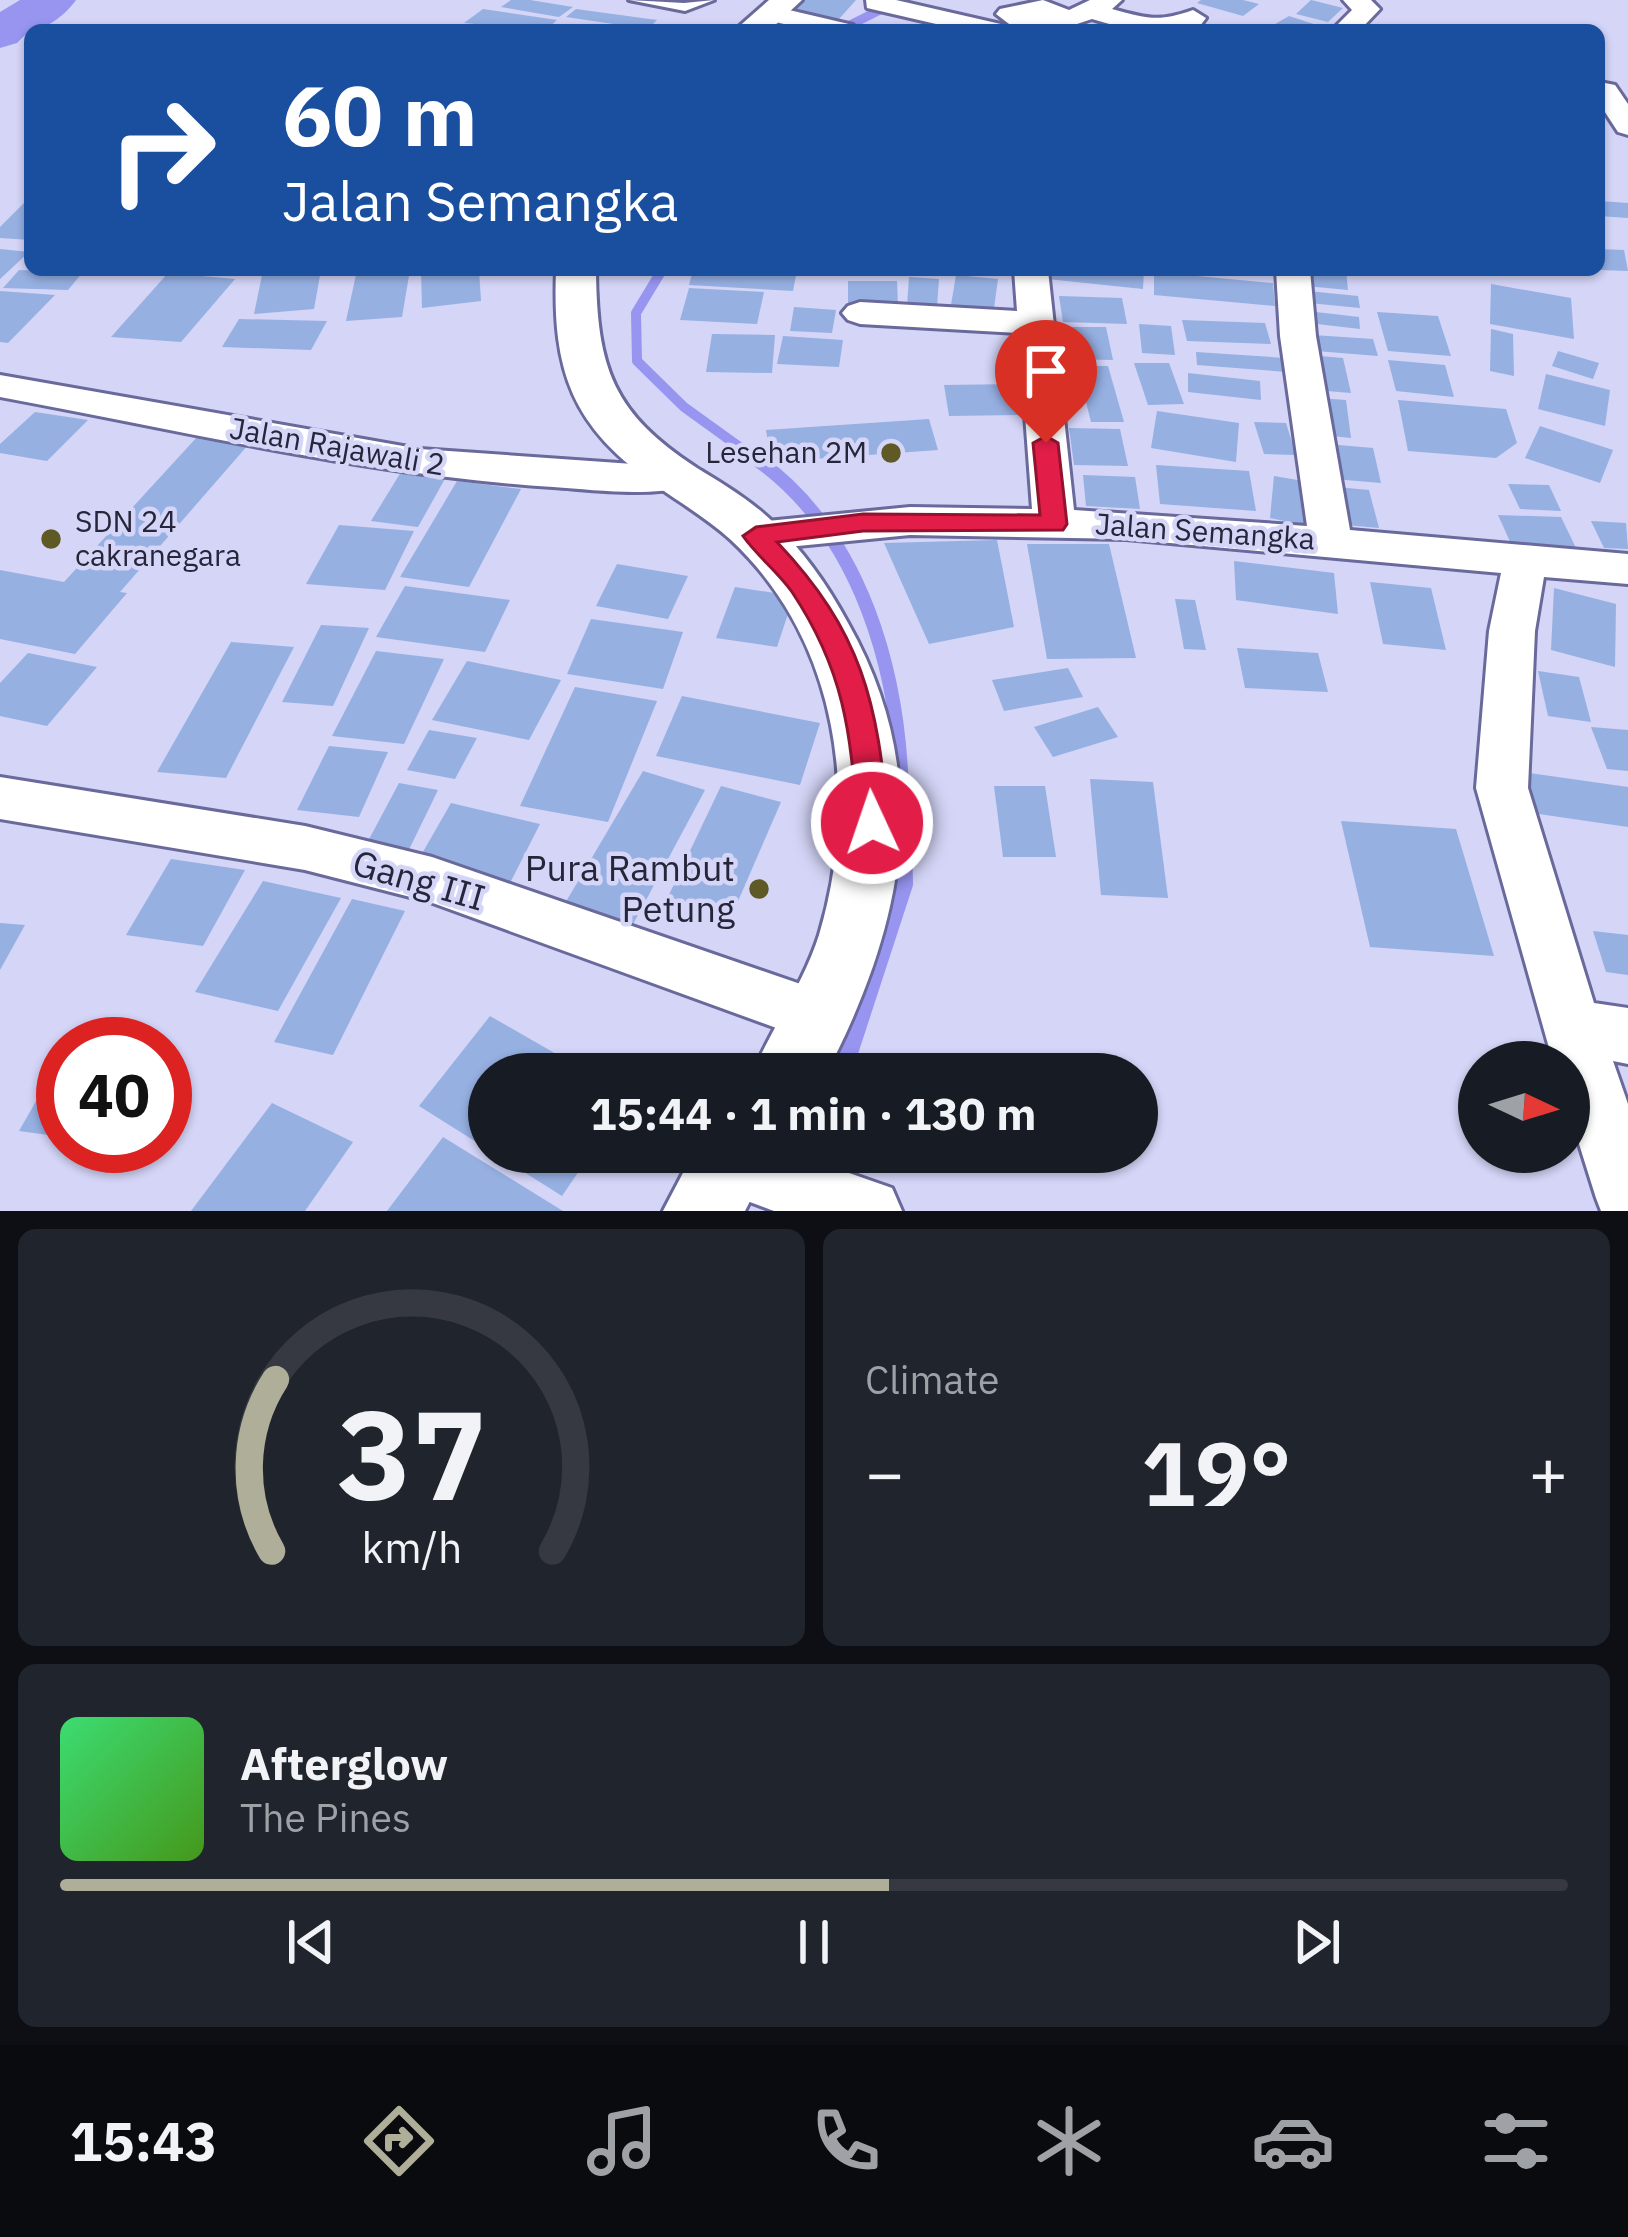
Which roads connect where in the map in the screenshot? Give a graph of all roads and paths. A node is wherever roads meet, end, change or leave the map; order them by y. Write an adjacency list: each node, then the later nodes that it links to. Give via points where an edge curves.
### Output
1 (635, 0): 2 (lane, via 685,7)
2 (707, 0)
3 (945, 0): 8 (street)
4 (1138, 0): 14 (street, via 1202,21)
5 (1355, 0): 15 (street, via 1367,10)
6 (887, 5): 8 (street); 11 (street)
7 (1100, 5): 12 (street); 13 (street)
8 (1001, 10)
9 (770, 15): 10 (street)
10 (820, 24)
11 (843, 24)
12 (1058, 24)
13 (1146, 24)
14 (1193, 24)
15 (1352, 24)
16 (1605, 91): 17 (street)
17 (1628, 126)
18 (576, 276): 24 (street, via 577,352 592,395 626,437)
19 (1031, 276): 22 (street)
20 (1293, 276): 27 (street)
21 (860, 313): 22 (street)
22 (1033, 323): 25 (street)
23 (0, 386): 24 (street, Jalan Rajawali 2, via 430,466)
24 (676, 477): 26 (street)
25 (1054, 524): 26 (street, Jalan Semangka, via 863,523); 27 (street, Jalan Semangka)
26 (769, 533): 31 (street, via 840,650 866,731 867,873)
27 (1330, 541): 28 (street, Jalan Semangka)
28 (1526, 560): 29 (street, Jalan Semangka); 32 (street, via 1512,631 1502,788)
29 (1628, 568)
30 (0, 798): 31 (street, Gang III, via 305,848 432,880)
31 (823, 1018): 33 (street)
32 (1600, 1032): 35 (street)
33 (801, 1053)
34 (742, 1176): 36 (street)
35 (1628, 1198)
36 (869, 1211)

